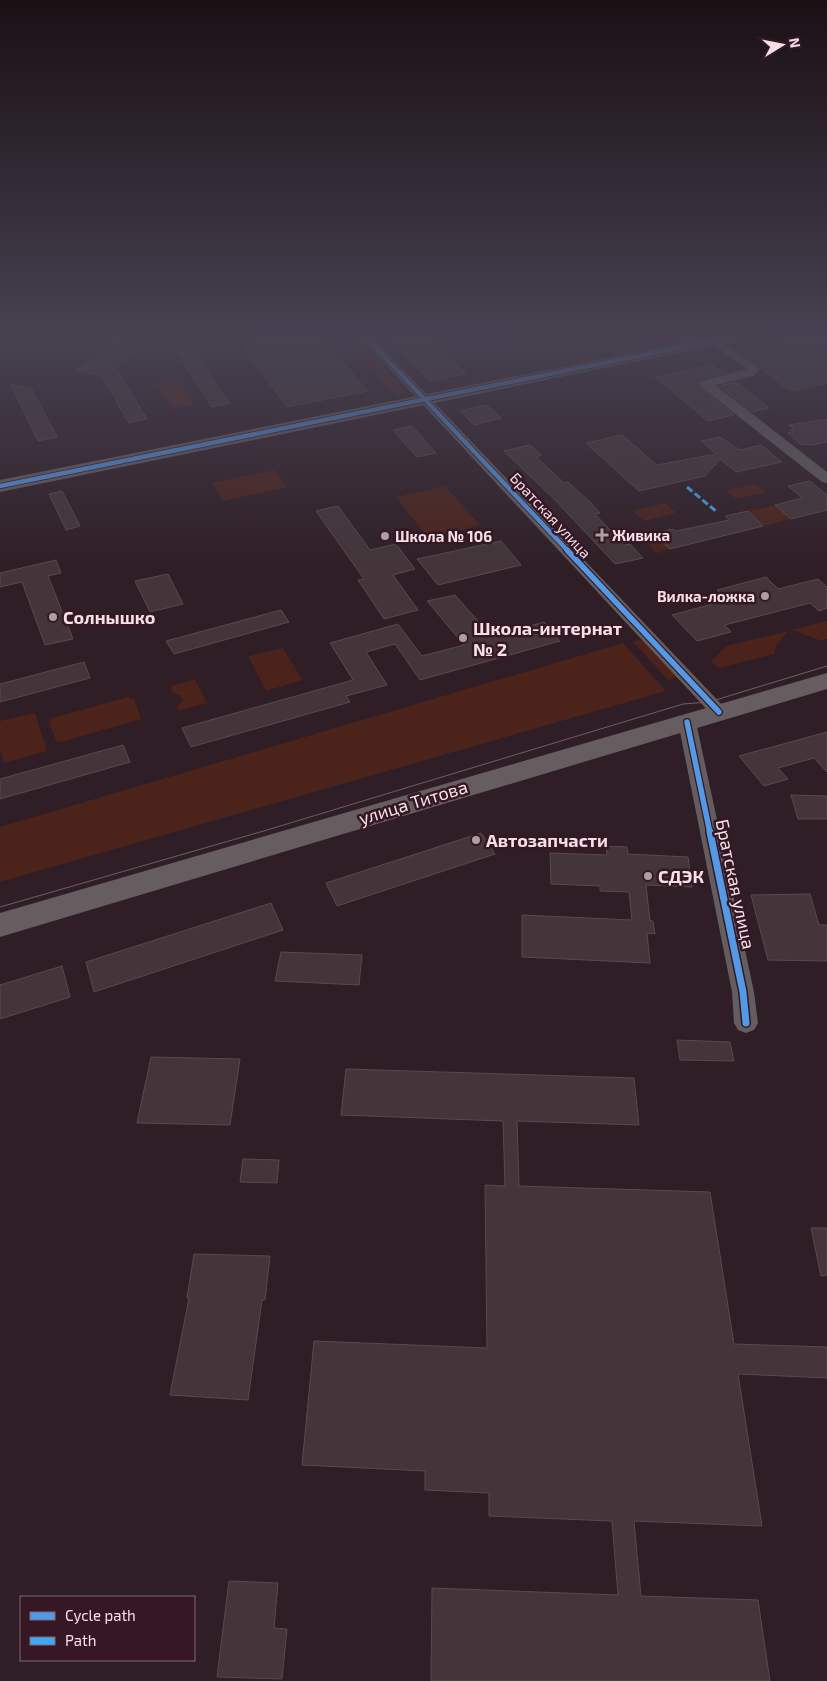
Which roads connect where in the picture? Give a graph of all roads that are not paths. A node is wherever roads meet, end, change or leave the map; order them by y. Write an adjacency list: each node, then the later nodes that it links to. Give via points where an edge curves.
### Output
1 (359, 413): 5 (street)
2 (438, 413): 7 (street, Братская улица)
3 (743, 413): 4 (street)
4 (827, 479)
5 (0, 486)
6 (827, 681): 7 (main road, улица Титова)
7 (719, 712): 8 (main road, улица Титова)
8 (687, 722): 9 (main road, улица Титова); 10 (street, Братская улица, via 743,992)
9 (0, 924)
10 (746, 1023)

